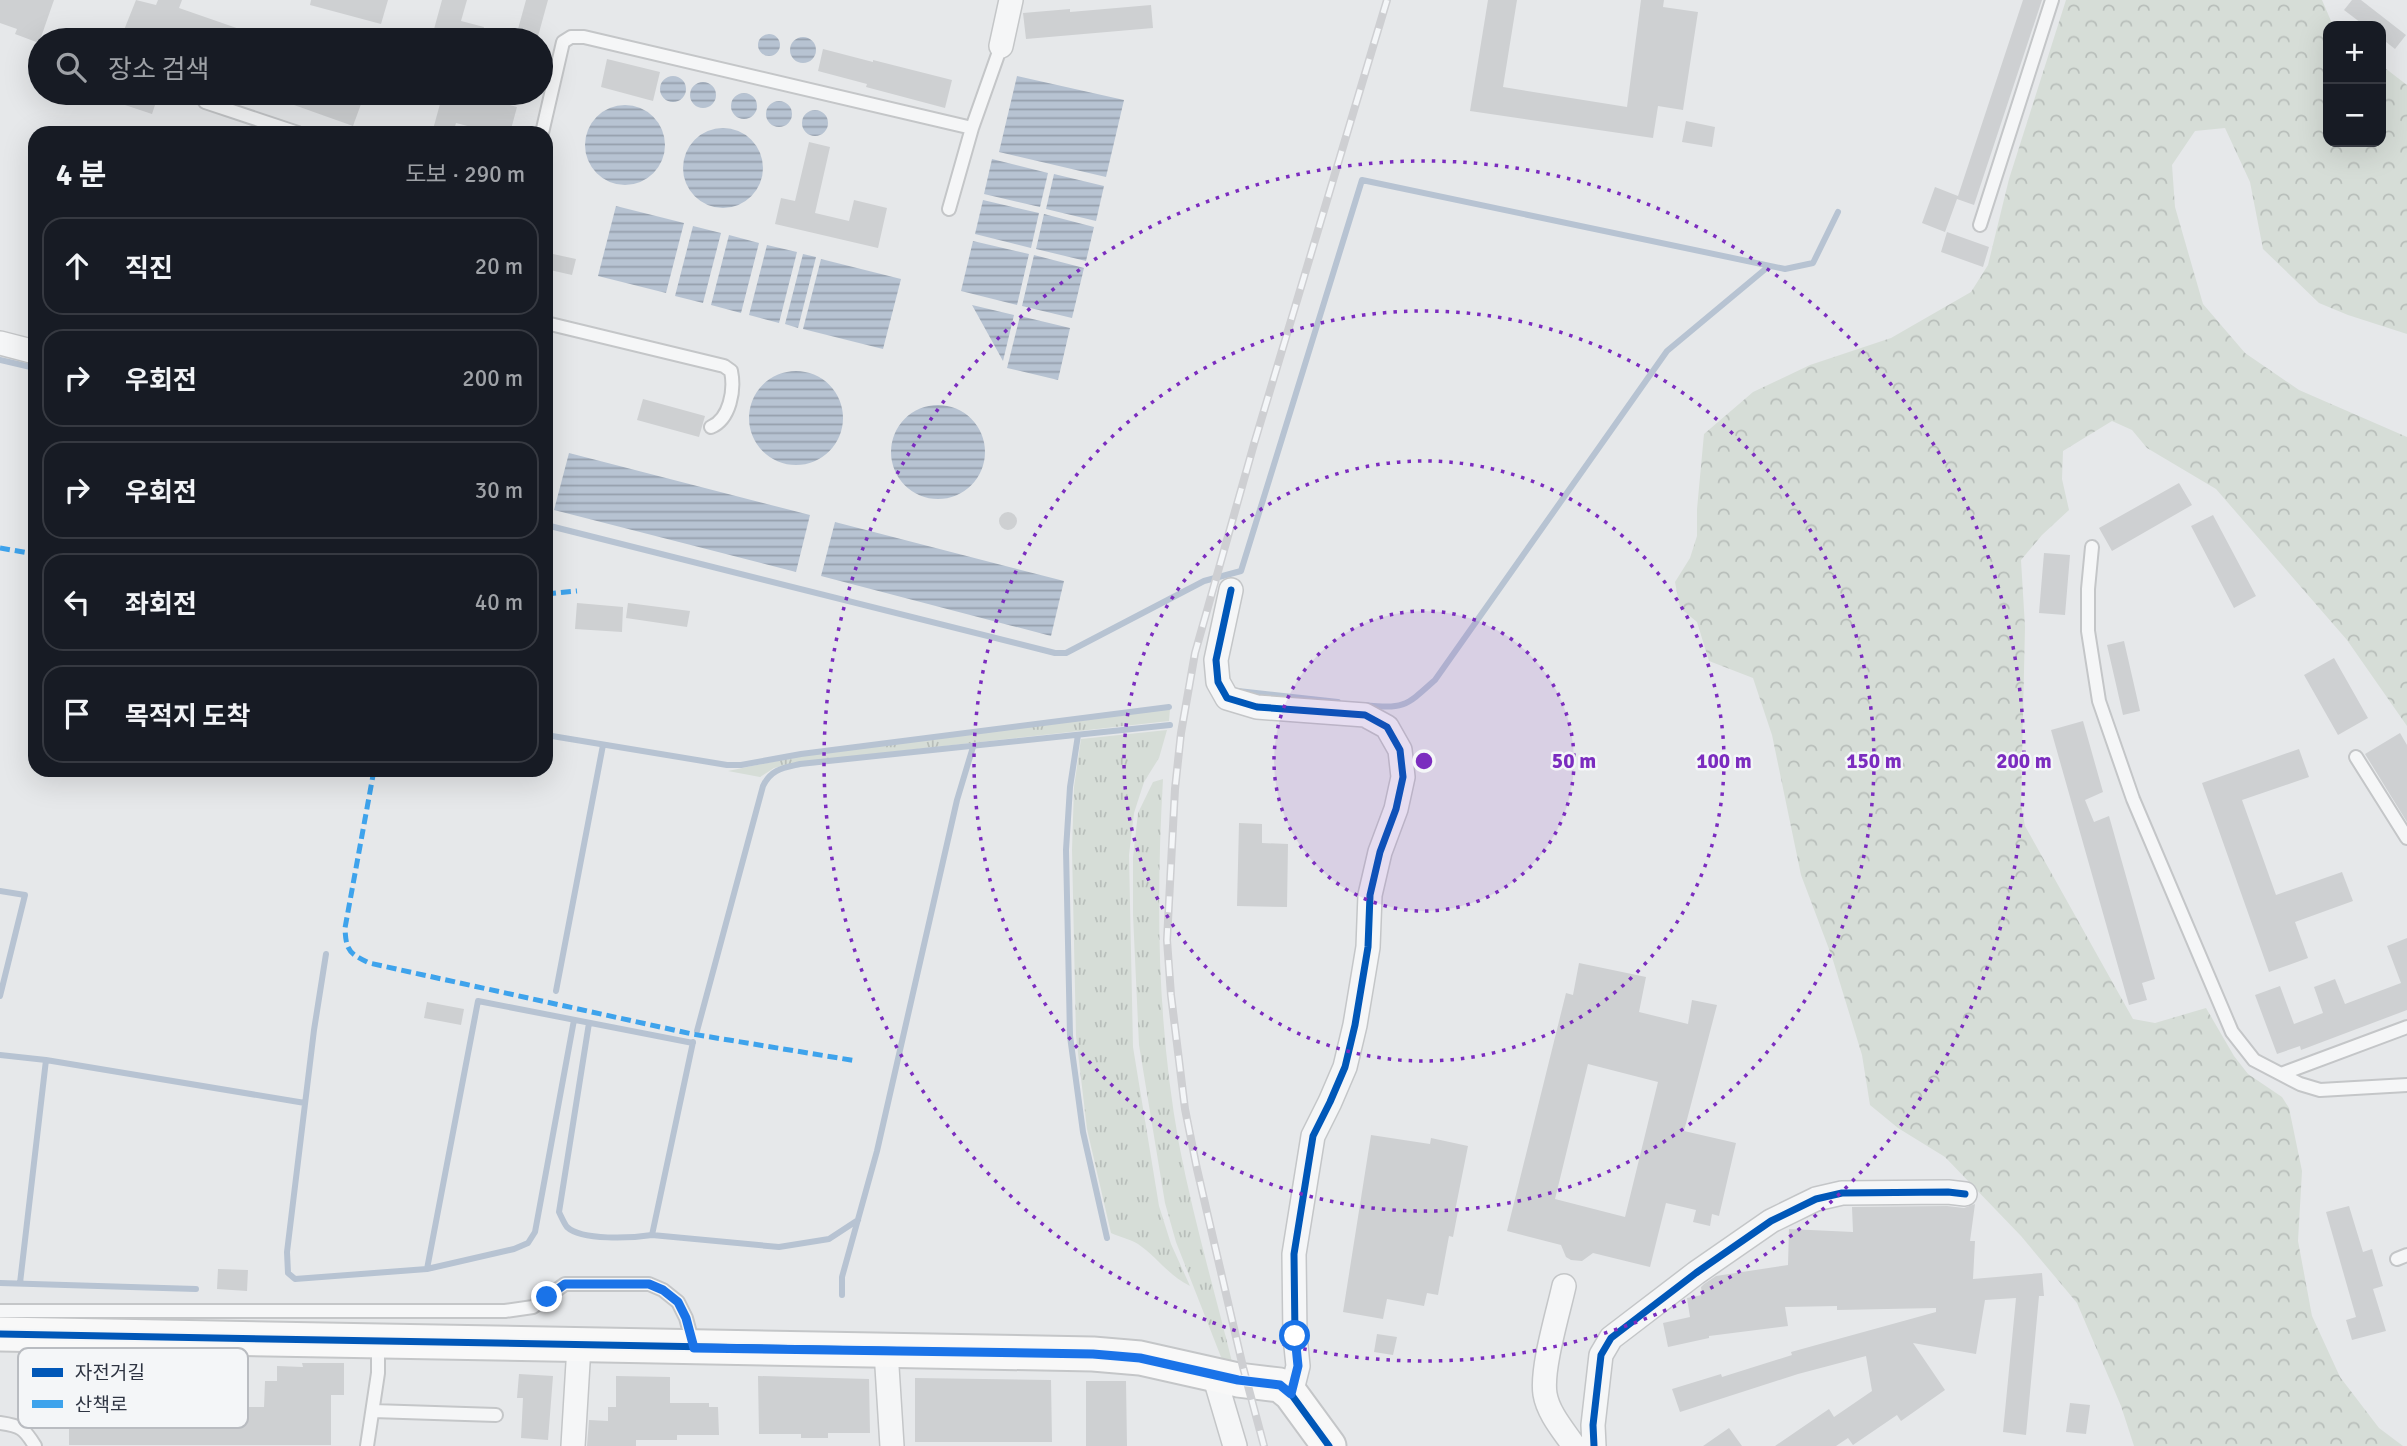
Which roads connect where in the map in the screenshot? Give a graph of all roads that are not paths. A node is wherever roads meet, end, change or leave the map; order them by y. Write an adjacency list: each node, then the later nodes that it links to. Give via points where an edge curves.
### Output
1 (1011, 0): 3 (street)
2 (2052, 0): 11 (lane)
3 (1001, 47): 9 (lane)
4 (553, 88): 9 (lane, via 564,42 584,37)
5 (214, 105): 7 (lane)
6 (549, 105): 8 (lane)
7 (277, 126)
8 (544, 126)
9 (972, 128): 10 (lane)
10 (949, 209)
11 (1980, 225)
12 (553, 325): 15 (lane, via 724,366 731,371 733,382 725,416)
13 (0, 343): 14 (street)
14 (28, 350)
15 (711, 427)
16 (2092, 547): 21 (lane, via 2088,631 2099,701 2112,741 2232,1032 2254,1060)
17 (1231, 590): 32 (street, via 1216,660 1218,682 1227,698 1257,708 1365,715 1387,727 1400,750 1403,777 1370,895 1368,947 1345,1068 1312,1136 1294,1254 1298,1366)
18 (2356, 757): 19 (lane)
19 (2407, 838)
20 (2407, 1027): 21 (lane)
21 (2281, 1074): 22 (lane, via 2320,1090)
22 (2407, 1085)
23 (1965, 1194): 45 (street, via 1842,1193 1816,1199 1771,1221 1611,1338 1599,1366)
24 (1564, 1286): 44 (street, via 1545,1394)
25 (0, 1311): 29 (lane, via 505,1311 533,1307 565,1284 649,1284 678,1302)
26 (0, 1334): 27 (street)
27 (378, 1342): 28 (street); 33 (lane)
28 (579, 1346): 29 (street); 40 (street)
29 (694, 1348): 30 (street)
30 (886, 1351): 31 (street, via 1093,1354 1140,1358); 41 (street)
31 (1214, 1375): 32 (street, via 1280,1385); 42 (street)
32 (1291, 1394): 43 (street)
33 (373, 1411): 34 (lane); 39 (lane)
34 (496, 1415)
35 (0, 1423): 36 (lane)
36 (18, 1426)
37 (20, 1428): 38 (lane)
38 (35, 1446)
39 (366, 1446)
40 (573, 1446)
41 (892, 1446)
42 (1235, 1446)
43 (1329, 1446)
44 (1574, 1446)
45 (1594, 1446)

